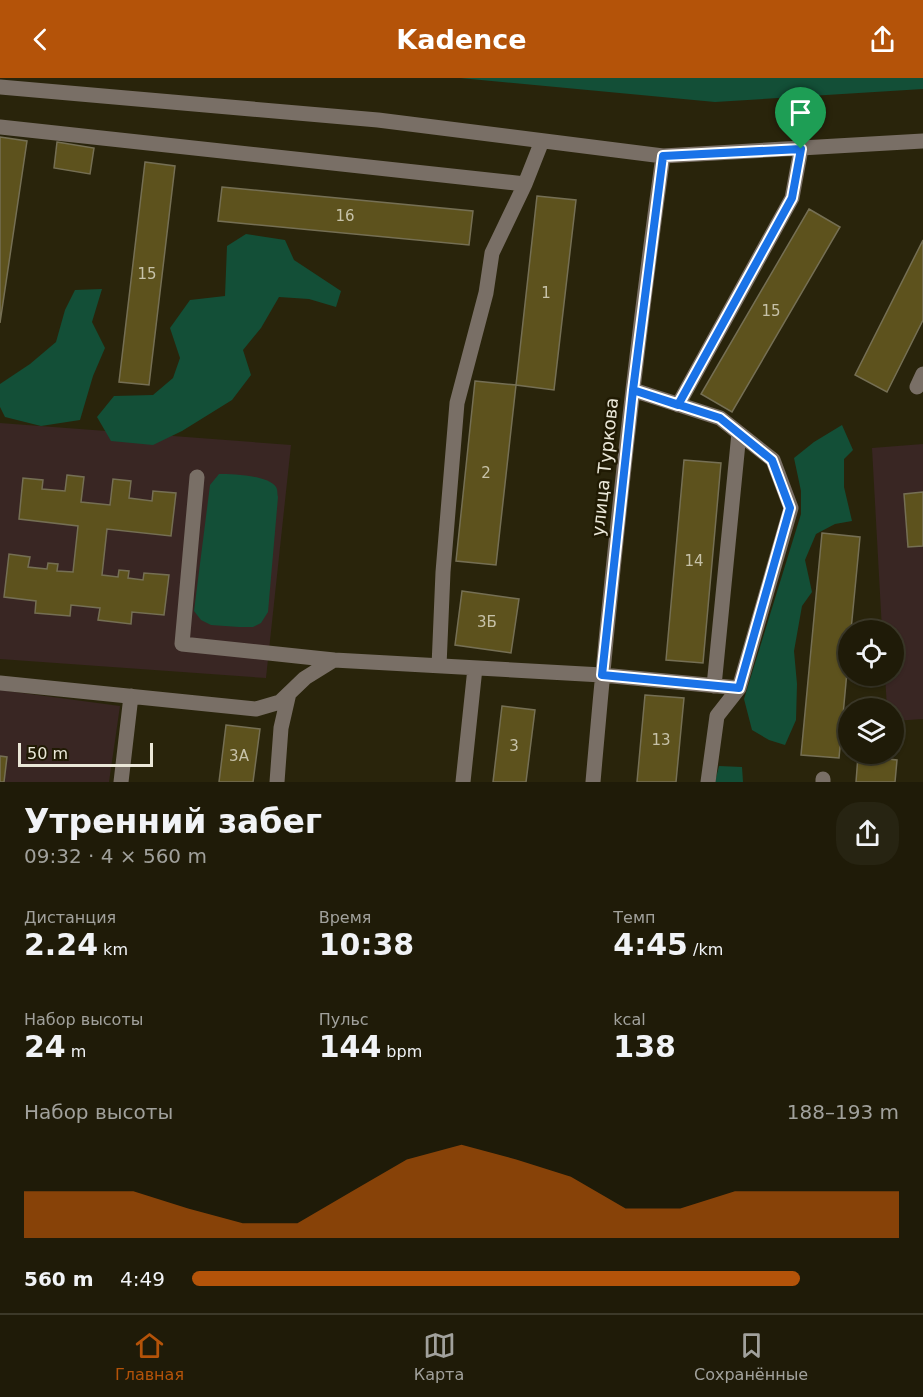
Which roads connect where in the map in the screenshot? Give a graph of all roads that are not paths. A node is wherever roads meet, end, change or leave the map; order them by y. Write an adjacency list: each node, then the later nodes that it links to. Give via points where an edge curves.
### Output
1 (0, 78): 2 (street)
2 (6, 87): 4 (street, via 378,120)
3 (0, 127): 8 (street)
4 (542, 141): 7 (street); 8 (street)
5 (923, 141): 6 (street)
6 (801, 149): 7 (street); 10 (street, via 792,198)
7 (663, 156): 9 (street, улица Туркова)
8 (525, 184): 14 (street, via 492,253 486,293 457,403)
9 (633, 390): 10 (street); 16 (street, улица Туркова)
10 (678, 405): 11 (street, via 720,418)
11 (739, 434): 18 (street); 19 (street, via 772,460 790,508)
12 (197, 477): 13 (street, via 182,644)
13 (334, 660): 14 (street); 20 (street)
14 (439, 666): 15 (street)
15 (475, 668): 16 (street); 24 (street)
16 (602, 675): 18 (street); 25 (street, улица Туркова)
17 (0, 683): 21 (street)
18 (714, 686): 19 (street)
19 (739, 688): 26 (street, via 717,716)
20 (289, 693): 21 (street, via 280,702 256,709); 23 (street, via 281,728)
21 (131, 696): 22 (street)
22 (121, 782)
23 (278, 782)
24 (463, 782)
25 (593, 782)
26 (708, 782)

